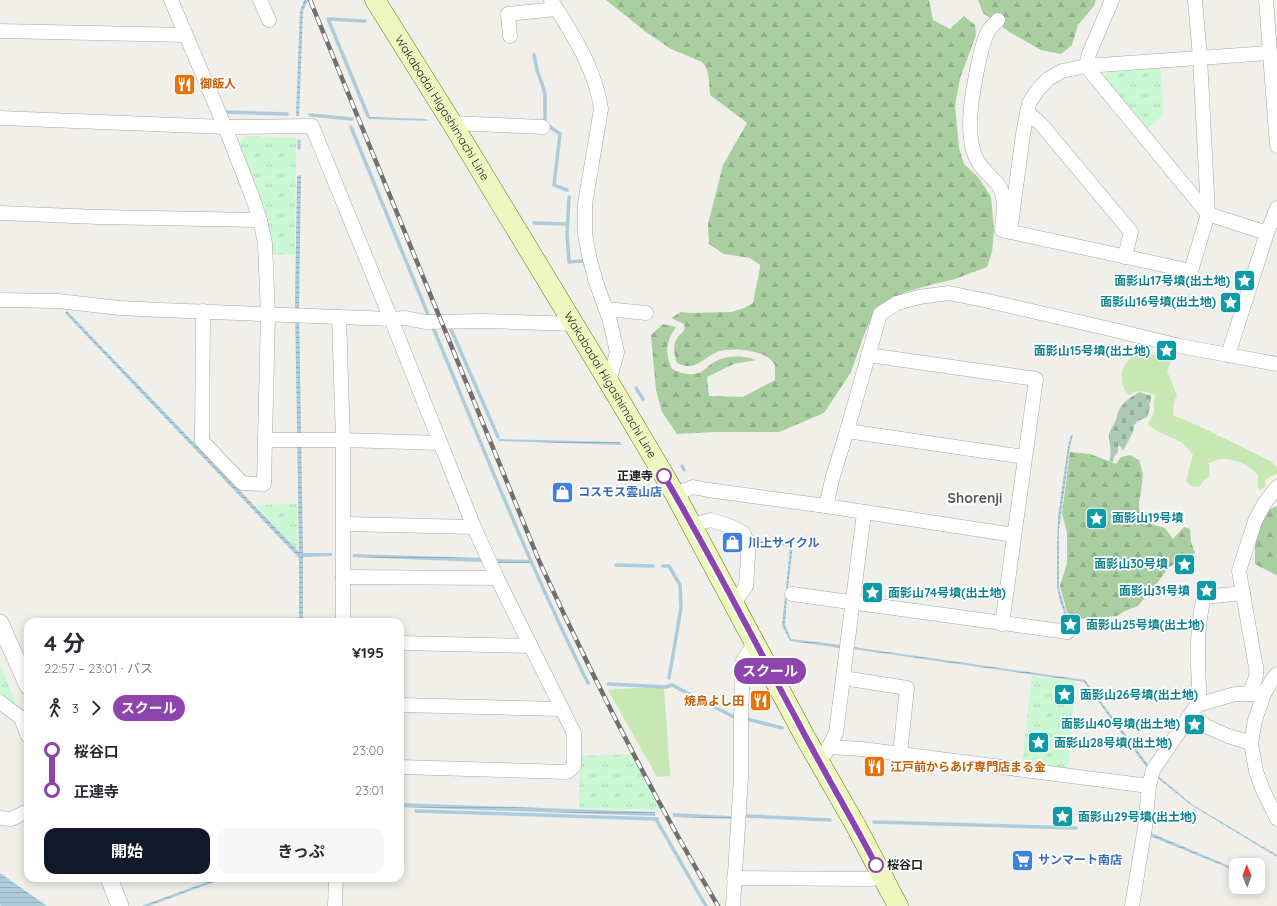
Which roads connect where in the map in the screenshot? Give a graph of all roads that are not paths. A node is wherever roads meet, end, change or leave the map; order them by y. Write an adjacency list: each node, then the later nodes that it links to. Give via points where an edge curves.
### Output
1 (171, 0): 11 (street)
2 (260, 0): 8 (street)
3 (375, 0): 18 (main road, Wakabadai Higashimachi Line)
4 (1112, 0): 15 (street)
5 (1195, 0): 14 (street)
6 (1266, 0): 13 (street)
7 (554, 4): 12 (street, via 508,14); 30 (street, via 572,33 599,96 601,109 585,204 585,233 596,282)
8 (269, 20)
9 (998, 20): 26 (street, via 988,32 973,88 971,140 976,158 1002,189 1002,230)
10 (0, 31): 11 (street)
11 (185, 35): 19 (street)
12 (510, 36)
13 (1270, 53): 14 (street); 21 (street)
14 (1200, 57): 15 (street); 24 (street)
15 (1086, 66): 16 (street, via 1062,71 1048,79 1029,103); 24 (street)
16 (1028, 112): 26 (street); 28 (street, via 1041,124 1131,232)
17 (0, 118): 19 (street)
18 (452, 123): 20 (street); 36 (main road, Wakabadai Higashimachi Line)
19 (225, 127): 25 (street); 35 (street, via 312,126)
20 (543, 127)
21 (1277, 146)
22 (1277, 208): 27 (street)
23 (0, 213): 25 (street)
24 (1208, 214): 27 (street); 28 (street, via 1191,271)
25 (260, 220): 33 (street, via 265,243)
26 (1010, 232): 28 (street)
27 (1267, 233): 38 (street)
28 (1125, 257)
29 (0, 300): 31 (street, via 58,301)
30 (606, 309): 32 (street); 40 (street, via 617,352)
31 (203, 312): 33 (street); 42 (street, via 202,440 242,483 264,484)
32 (646, 313)
33 (268, 314): 34 (street); 42 (street)
34 (339, 317): 35 (street); 43 (street)
35 (391, 319): 36 (street, via 406,318 426,322); 44 (street)
36 (574, 324): 40 (main road, Wakabadai Higashimachi Line)
37 (868, 355): 38 (street, via 880,314 897,303 949,293); 41 (street); 45 (street, via 1036,379)
38 (1228, 355): 39 (street)
39 (1277, 364)
40 (609, 382): 47 (main road, Wakabadai Higashimachi Line)
41 (848, 431): 45 (street); 48 (street)
42 (265, 440): 43 (street)
43 (343, 440): 44 (street); 50 (street)
44 (440, 443): 52 (street)
45 (1025, 456): 53 (street)
46 (1277, 487): 56 (street, via 1255,522 1239,571)
47 (675, 494): 48 (street, via 693,487); 51 (main road, Wakabadai Higashimachi Line)
48 (826, 506): 49 (street)
49 (864, 513): 53 (street); 59 (street)
50 (344, 524): 52 (street); 54 (street)
51 (691, 525): 58 (main road, Wakabadai Higashimachi Line); 58 (street, via 711,520 732,527 746,537 746,586)
52 (474, 527): 55 (street)
53 (1014, 535): 62 (street)
54 (343, 577): 55 (street); 60 (street)
55 (497, 578): 66 (street)
56 (1243, 593): 70 (street, via 1257,668 1257,676); 75 (street, via 1204,597)
57 (792, 594): 59 (street)
58 (734, 603): 64 (main road, Wakabadai Higashimachi Line)
59 (854, 603): 62 (street); 69 (street)
60 (344, 618)
61 (0, 623): 68 (street)
62 (1002, 624): 63 (street)
63 (1068, 632)
64 (755, 642): 79 (main road, Wakabadai Higashimachi Line); 85 (street, via 743,661 741,777)
65 (404, 643): 66 (street)
66 (531, 646): 74 (street)
67 (1277, 674): 71 (street)
68 (24, 677)
69 (843, 678): 78 (street, via 907,688); 79 (street, via 836,733)
70 (1249, 694): 71 (street); 75 (street, via 1235,694)
71 (1264, 694): 77 (street, via 1255,720)
72 (0, 702): 76 (street, via 21,718)
73 (404, 705): 74 (street)
74 (562, 709): 80 (street, via 574,733 574,766 567,772)
75 (1195, 709): 77 (street, via 1206,726); 81 (street, via 1153,770)
76 (24, 726)
77 (1251, 743): 84 (street, via 1262,788)
78 (900, 754): 79 (street, via 862,749); 81 (street)
79 (824, 755): 86 (main road, Wakabadai Higashimachi Line)
80 (404, 767)
81 (1149, 786): 93 (street)
82 (24, 813): 83 (street, via 11,819)
83 (0, 818)
84 (1277, 819)
85 (734, 878): 86 (street); 91 (street)
86 (883, 878): 92 (main road, Wakabadai Higashimachi Line)
87 (111, 882): 89 (street)
88 (336, 882): 90 (street)
89 (120, 906)
90 (335, 906)
91 (733, 906)
92 (898, 906)
93 (1132, 906)

